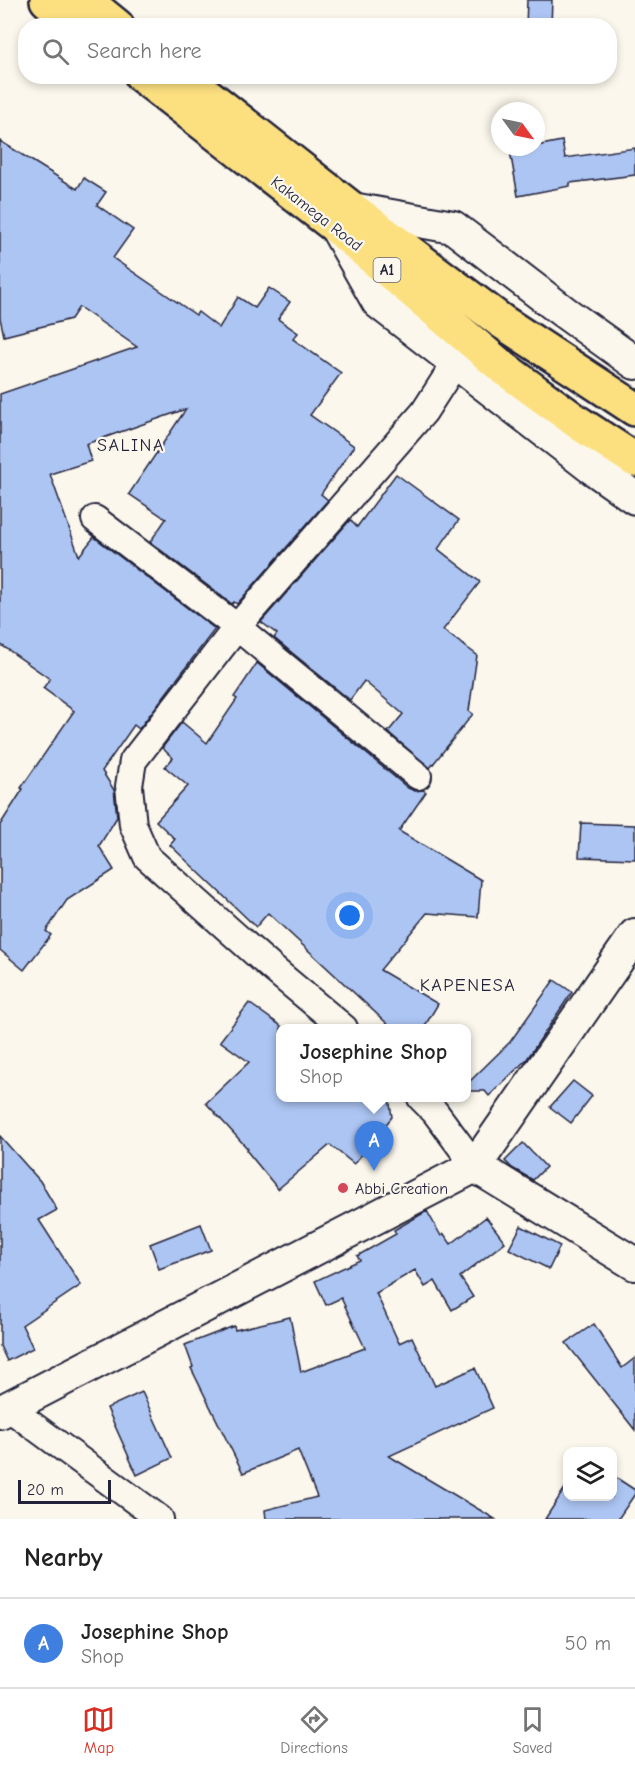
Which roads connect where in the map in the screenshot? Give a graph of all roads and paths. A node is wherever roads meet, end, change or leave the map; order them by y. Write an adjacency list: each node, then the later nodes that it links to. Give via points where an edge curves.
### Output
1 (47, 0): 3 (highway)
2 (85, 0): 4 (highway)
3 (69, 18)
4 (107, 18)
5 (153, 84): 7 (highway, Kakamega Road / A1)
6 (192, 84): 7 (highway, Kakamega Road / A1)
7 (344, 218): 8 (street, via 378,302); 9 (street, via 453,227); 10 (highway, Kakamega Road / A1); 11 (highway, Kakamega Road / A1, via 502,367)
8 (456, 362): 12 (street); 14 (street, via 424,412)
9 (635, 363)
10 (635, 409)
11 (635, 460)
12 (635, 498)
13 (94, 519): 14 (street)
14 (237, 627): 15 (street); 17 (street, via 133,761 129,786 133,825 147,856)
15 (418, 776)
16 (635, 935): 19 (street)
17 (338, 1024)
18 (425, 1102): 19 (street)
19 (475, 1166): 20 (street); 21 (street)
20 (635, 1264)
21 (4, 1410): 22 (street)
22 (160, 1519)

